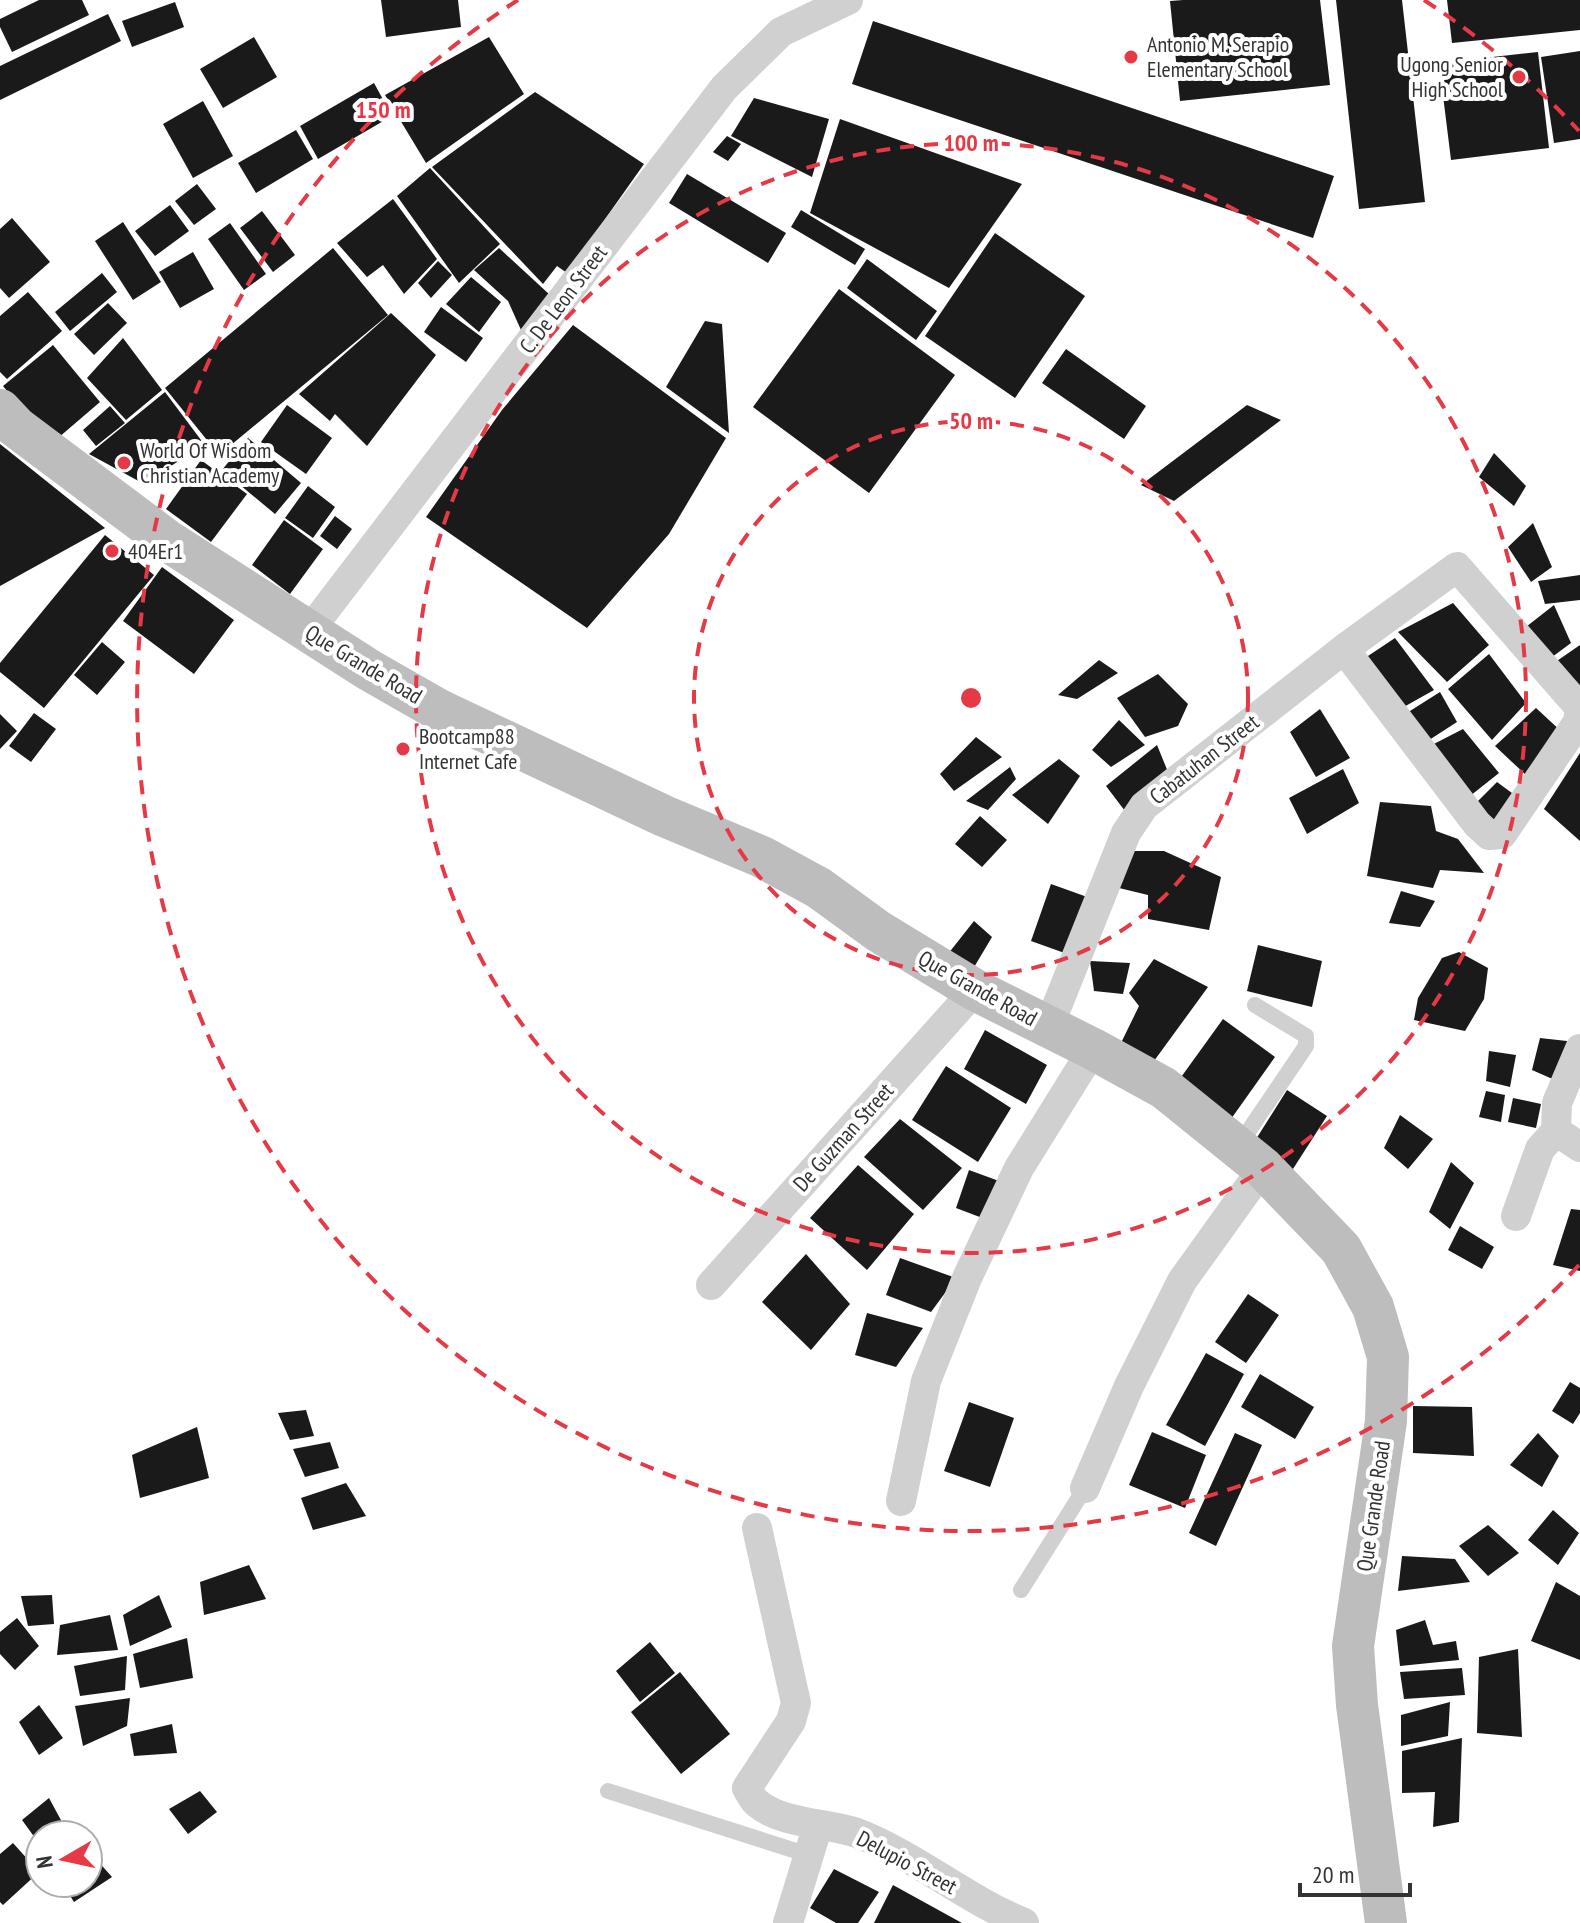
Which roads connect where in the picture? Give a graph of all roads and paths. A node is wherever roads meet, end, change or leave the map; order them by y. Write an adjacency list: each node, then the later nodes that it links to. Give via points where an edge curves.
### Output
1 (848, 0): 3 (street, C. De Leon Street, via 781,32 724,88)
2 (0, 410): 3 (main road, Que Grande Road, via 168,541)
3 (309, 631): 5 (main road, Que Grande Road, via 439,710 773,863)
4 (1344, 649): 4 (street, Cabatuhan Street, via 1489,835 1502,834 1578,722 1580,708 1457,567); 7 (street, Cabatuhan Street, via 1144,806 1126,833)
5 (975, 990): 7 (main road, Que Grande Road); 13 (street, De Guzman Street)
6 (1255, 1005): 11 (lane, via 1306,1036 1306,1046)
7 (1049, 1026): 8 (main road, Que Grande Road)
8 (1093, 1049): 11 (main road, Que Grande Road, via 1164,1088); 15 (street, via 1019,1168 967,1278 926,1381)
9 (1580, 1049): 10 (street, via 1557,1103)
10 (1568, 1139): 12 (street, via 1540,1149)
11 (1251, 1157): 14 (street, via 1129,1386); 23 (main road, Que Grande Road, via 1341,1249 1373,1307 1388,1357 1386,1421 1353,1646)
12 (1516, 1216)
13 (711, 1285)
14 (1085, 1488): 17 (lane)
15 (901, 1501)
16 (757, 1528): 19 (street, Delupio Street, via 796,1703 791,1721 747,1788 757,1803 775,1813)
17 (1021, 1590)
18 (608, 1791): 20 (lane)
19 (818, 1825): 20 (street); 22 (street, Delupio Street, via 856,1833)
20 (809, 1855): 21 (street)
21 (788, 1923)
22 (1024, 1923)
23 (1386, 1923)

